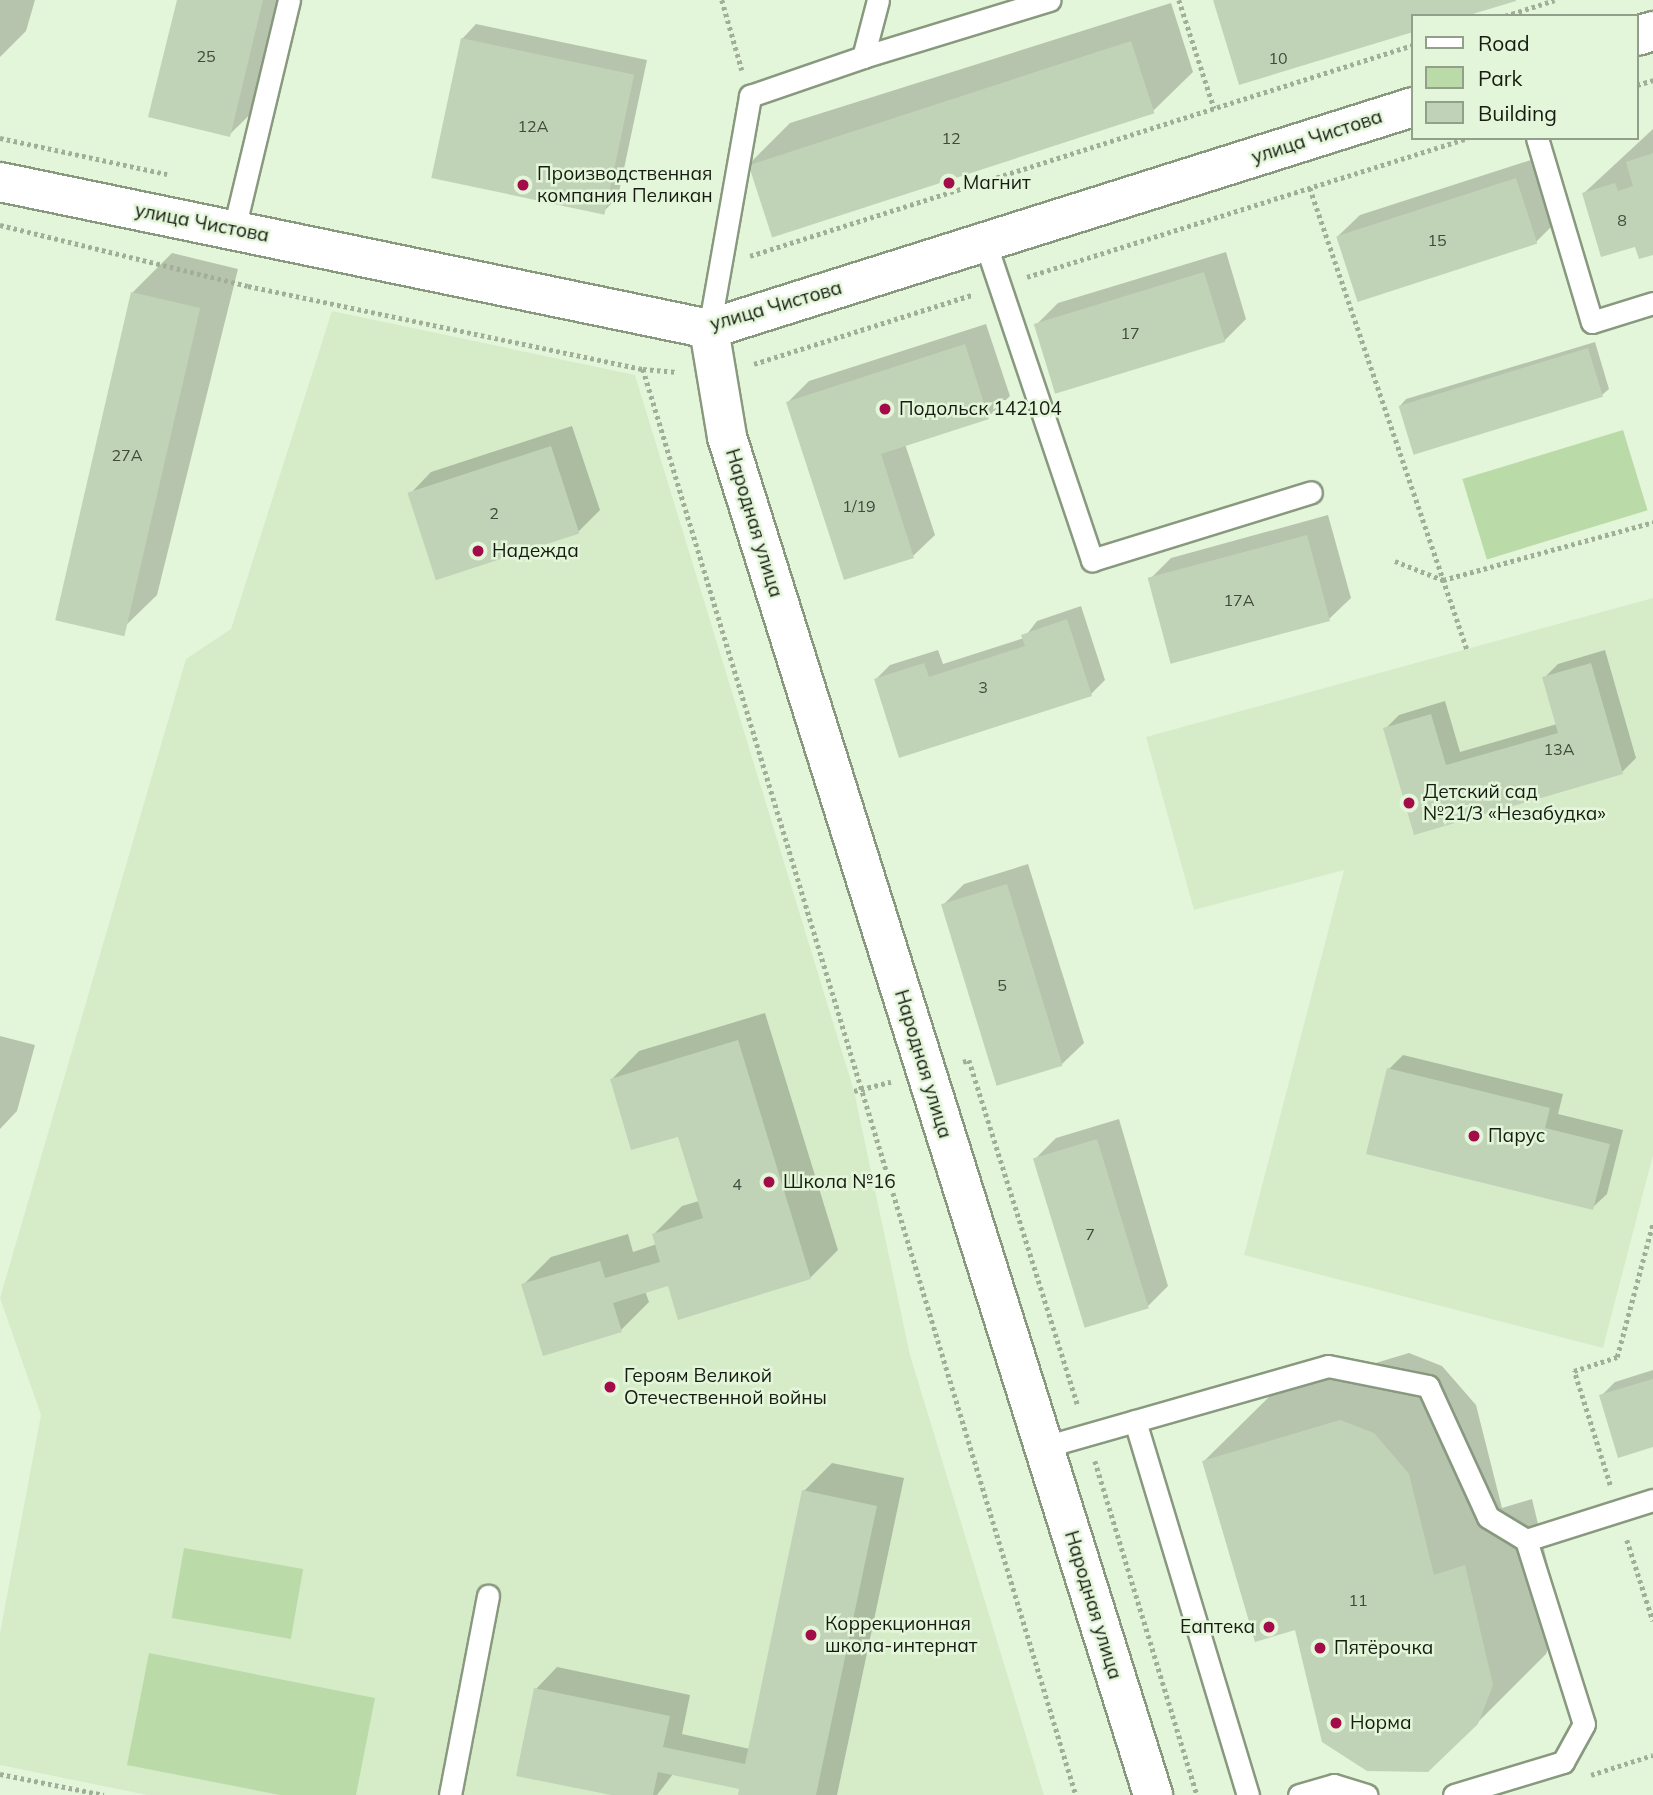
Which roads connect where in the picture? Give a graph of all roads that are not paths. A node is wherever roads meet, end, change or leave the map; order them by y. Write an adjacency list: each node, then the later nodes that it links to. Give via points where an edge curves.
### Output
1 (289, 0): 8 (lane)
2 (878, 0): 4 (lane)
3 (1049, 0): 4 (lane)
4 (863, 57): 11 (lane, via 750,96)
5 (1412, 107): 9 (street, улица Чистова)
6 (1538, 140): 10 (lane, via 1592,321)
7 (0, 182): 8 (street, улица Чистова)
8 (234, 229): 11 (street, улица Чистова)
9 (985, 242): 11 (street, улица Чистова); 12 (lane, via 1092,560)
10 (1653, 303)
11 (709, 329): 14 (street, Народная улица, via 727,437)
12 (1311, 492)
13 (1135, 1421): 14 (lane); 16 (lane, via 1328,1366 1428,1386 1488,1517); 20 (lane)
14 (1044, 1447): 19 (street, Народная улица)
15 (1653, 1500): 16 (lane)
16 (1526, 1540): 23 (lane, via 1584,1724 1563,1762)
17 (488, 1596): 18 (lane)
18 (450, 1795)
19 (1153, 1795)
20 (1248, 1795)
21 (1299, 1795): 22 (lane, via 1334,1785)
22 (1366, 1795)
23 (1454, 1795)

